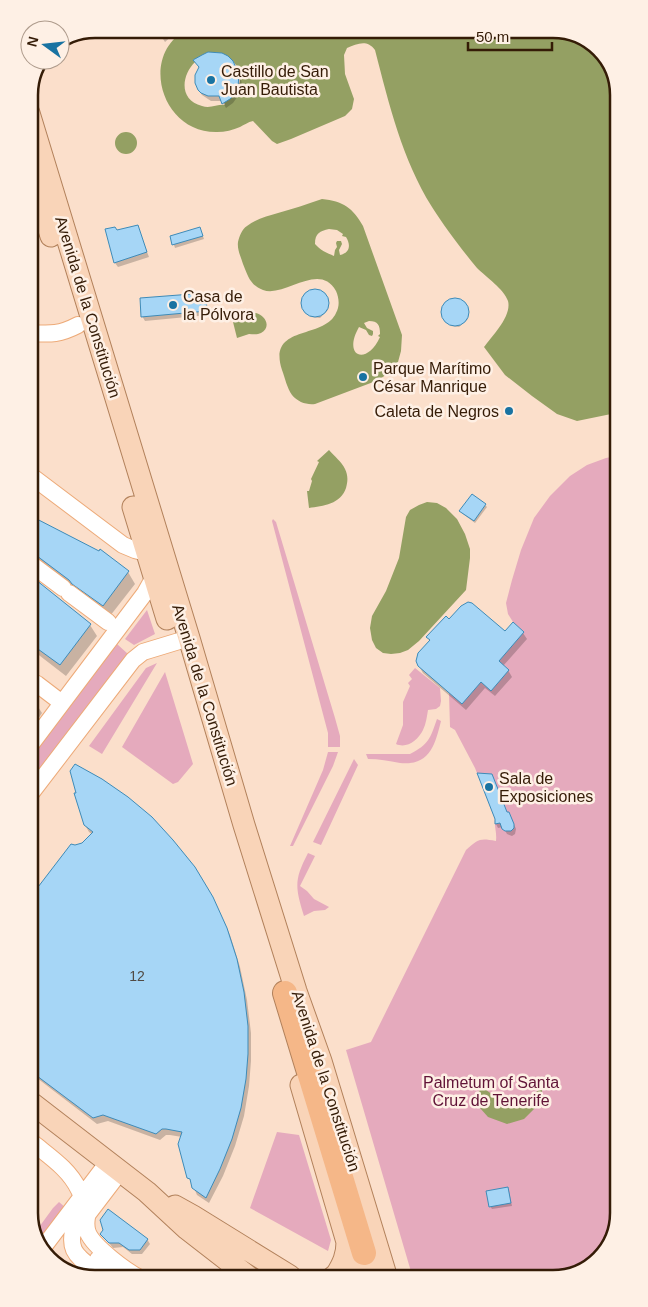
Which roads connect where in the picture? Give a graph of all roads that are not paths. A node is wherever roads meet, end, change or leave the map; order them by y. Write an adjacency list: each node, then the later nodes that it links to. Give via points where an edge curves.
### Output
1 (38, 183): 10 (main road, Avenida de la Constitución, via 61,221)
2 (38, 215): 3 (main road, Avenida de la Constitución)
3 (78, 325): 4 (street, via 57,333); 6 (main road, Avenida de la Constitución)
4 (38, 333)
5 (38, 481): 6 (street, via 123,545)
6 (146, 552): 8 (main road, Avenida de la Constitución)
7 (38, 569): 9 (street)
8 (154, 577): 10 (main road, Avenida de la Constitución); 12 (street, via 145,594)
9 (108, 622)
10 (182, 640): 14 (street, via 143,652 133,660); 15 (main road, Avenida de la Constitución); 30 (main road, Avenida de la Constitución, via 321,1061)
11 (38, 685): 12 (street)
12 (62, 703): 13 (street)
13 (38, 735)
14 (38, 784)
15 (285, 993): 23 (highway, Avenida de la Constitución); 29 (main road, via 288,1030 299,1080 347,1242 344,1262)
16 (38, 1108): 18 (main road)
17 (38, 1147): 20 (street, via 66,1170)
18 (114, 1167): 19 (main road); 20 (street); 21 (street)
19 (146, 1192): 27 (main road, via 187,1229); 28 (main road, via 193,1216)
20 (82, 1197): 22 (street); 24 (street, via 72,1245 75,1254)
21 (88, 1214): 25 (street, via 82,1231 83,1246); 26 (street, via 87,1232 96,1245)
22 (46, 1243)
23 (364, 1253)
24 (94, 1269)
25 (111, 1269)
26 (127, 1269)
27 (240, 1269)
28 (278, 1269)
29 (339, 1270)
30 (384, 1270)

